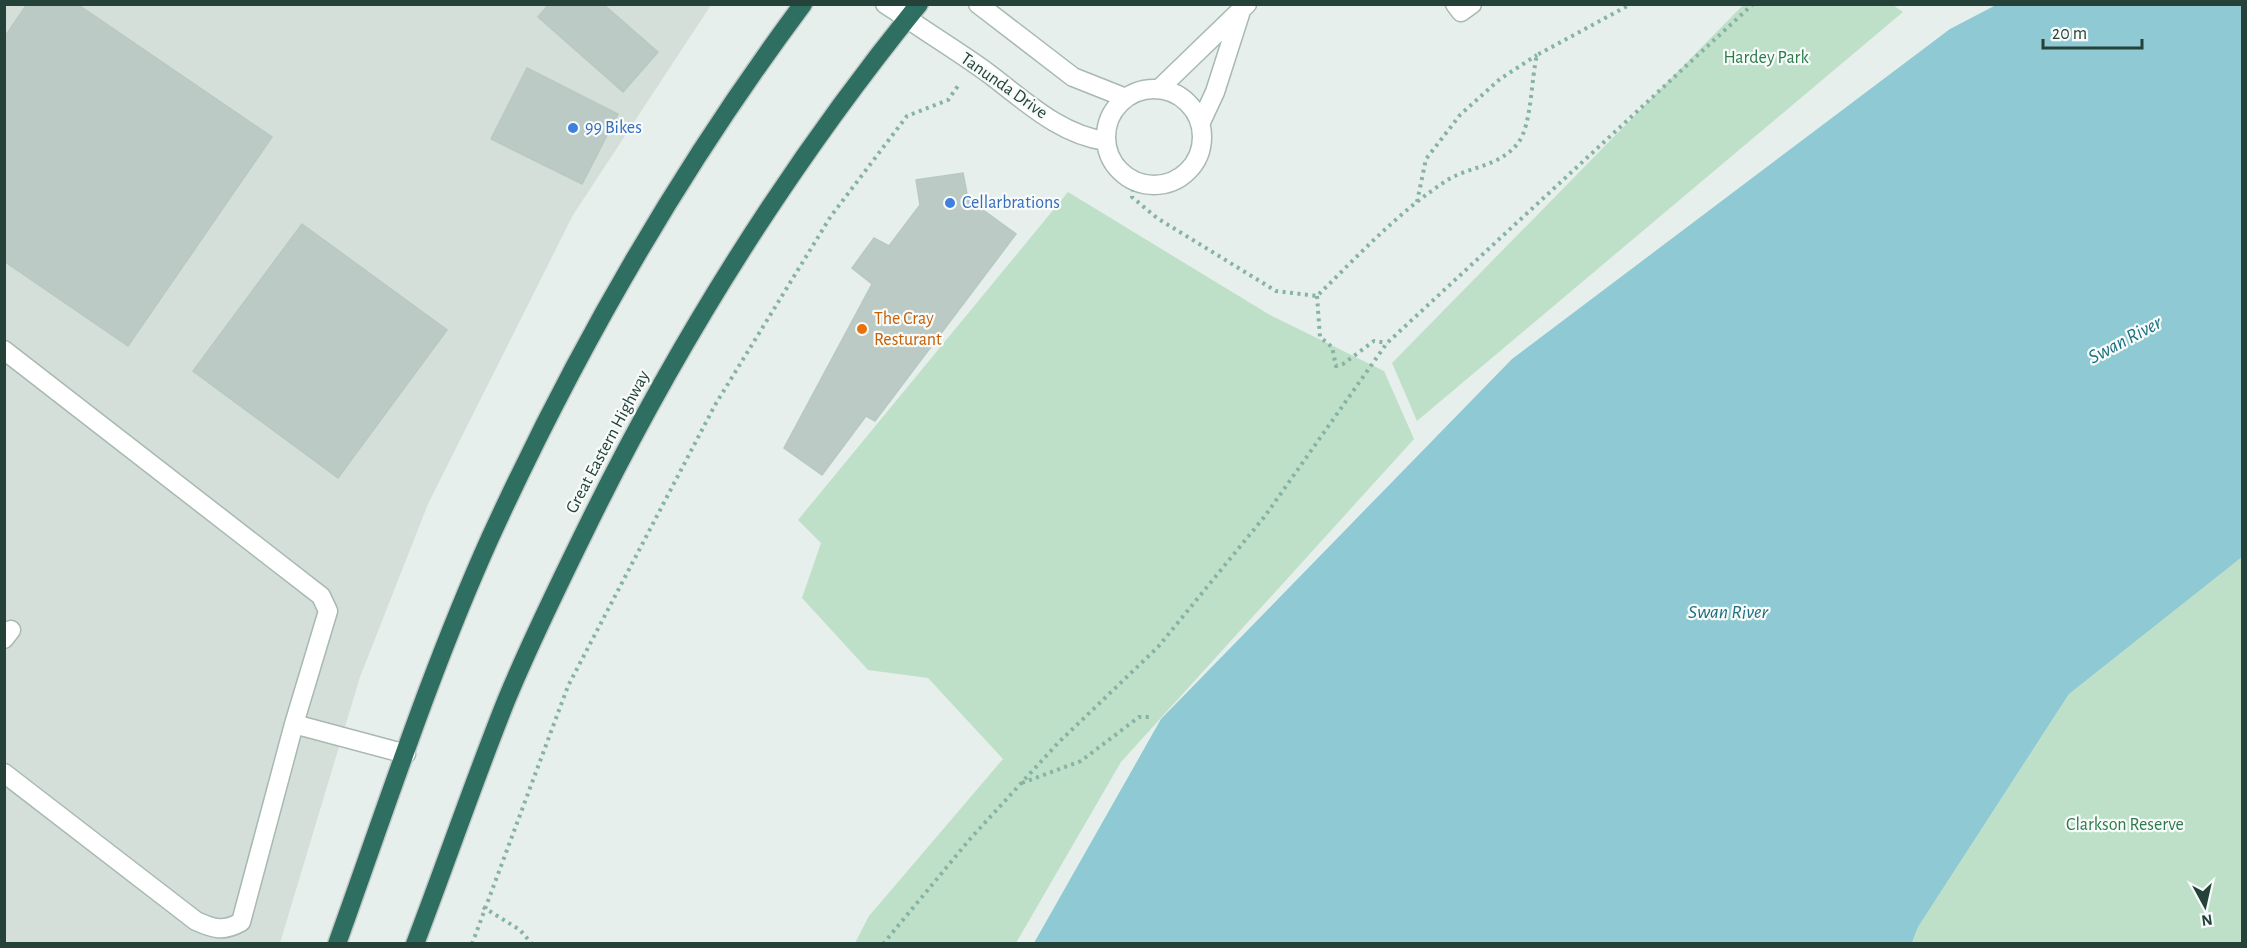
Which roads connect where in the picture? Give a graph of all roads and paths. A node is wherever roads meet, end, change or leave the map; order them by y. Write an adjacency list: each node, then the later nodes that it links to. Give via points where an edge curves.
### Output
1 (803, 4): 23 (highway, via 719,124 621,281 563,387 490,538 444,648)
2 (885, 4): 9 (main road, Tanunda Drive)
3 (978, 4): 12 (main road, via 1074,77)
4 (1455, 4): 5 (main road, via 1461,12)
5 (1472, 4)
6 (1631, 4): 10 (path)
7 (1753, 4): 19 (path)
8 (1244, 8): 11 (main road); 14 (main road)
9 (913, 12): 15 (main road, Tanunda Drive, via 1042,115 1086,139); 28 (highway, Great Eastern Highway, via 765,212 636,427 506,700)
10 (1538, 54): 17 (path, via 1500,79 1461,116 1426,159); 17 (path, via 1532,75 1531,104 1519,142 1497,161 1448,179)
11 (1159, 89): 12 (main road, via 1136,92); 14 (main road, via 1185,100)
12 (1126, 98): 15 (main road, via 1107,125)
13 (948, 100): 26 (path, via 907,116 831,216 715,405 568,686)
14 (1201, 123): 16 (main road, via 1201,146 1192,168 1166,184)
15 (1106, 141): 16 (main road, via 1114,165)
16 (1134, 181): 18 (path, via 1132,197 1157,218 1276,291)
17 (1417, 202): 18 (path)
18 (1317, 296): 19 (path, via 1320,336 1332,347 1336,366 1374,341)
19 (1387, 343): 25 (path, via 1265,516 1158,647)
20 (4, 350): 22 (main road, via 321,596 328,611 325,628)
21 (1149, 717): 25 (path, via 1139,717 1081,761)
22 (294, 724): 23 (main road); 24 (main road, via 240,922 229,929 215,930 196,921)
23 (406, 754): 27 (highway)
24 (4, 773)
25 (1021, 783): 31 (path)
26 (483, 907): 29 (path); 30 (path, via 520,930)
27 (337, 944)
28 (415, 944)
29 (472, 944)
30 (532, 944)
31 (883, 944)

